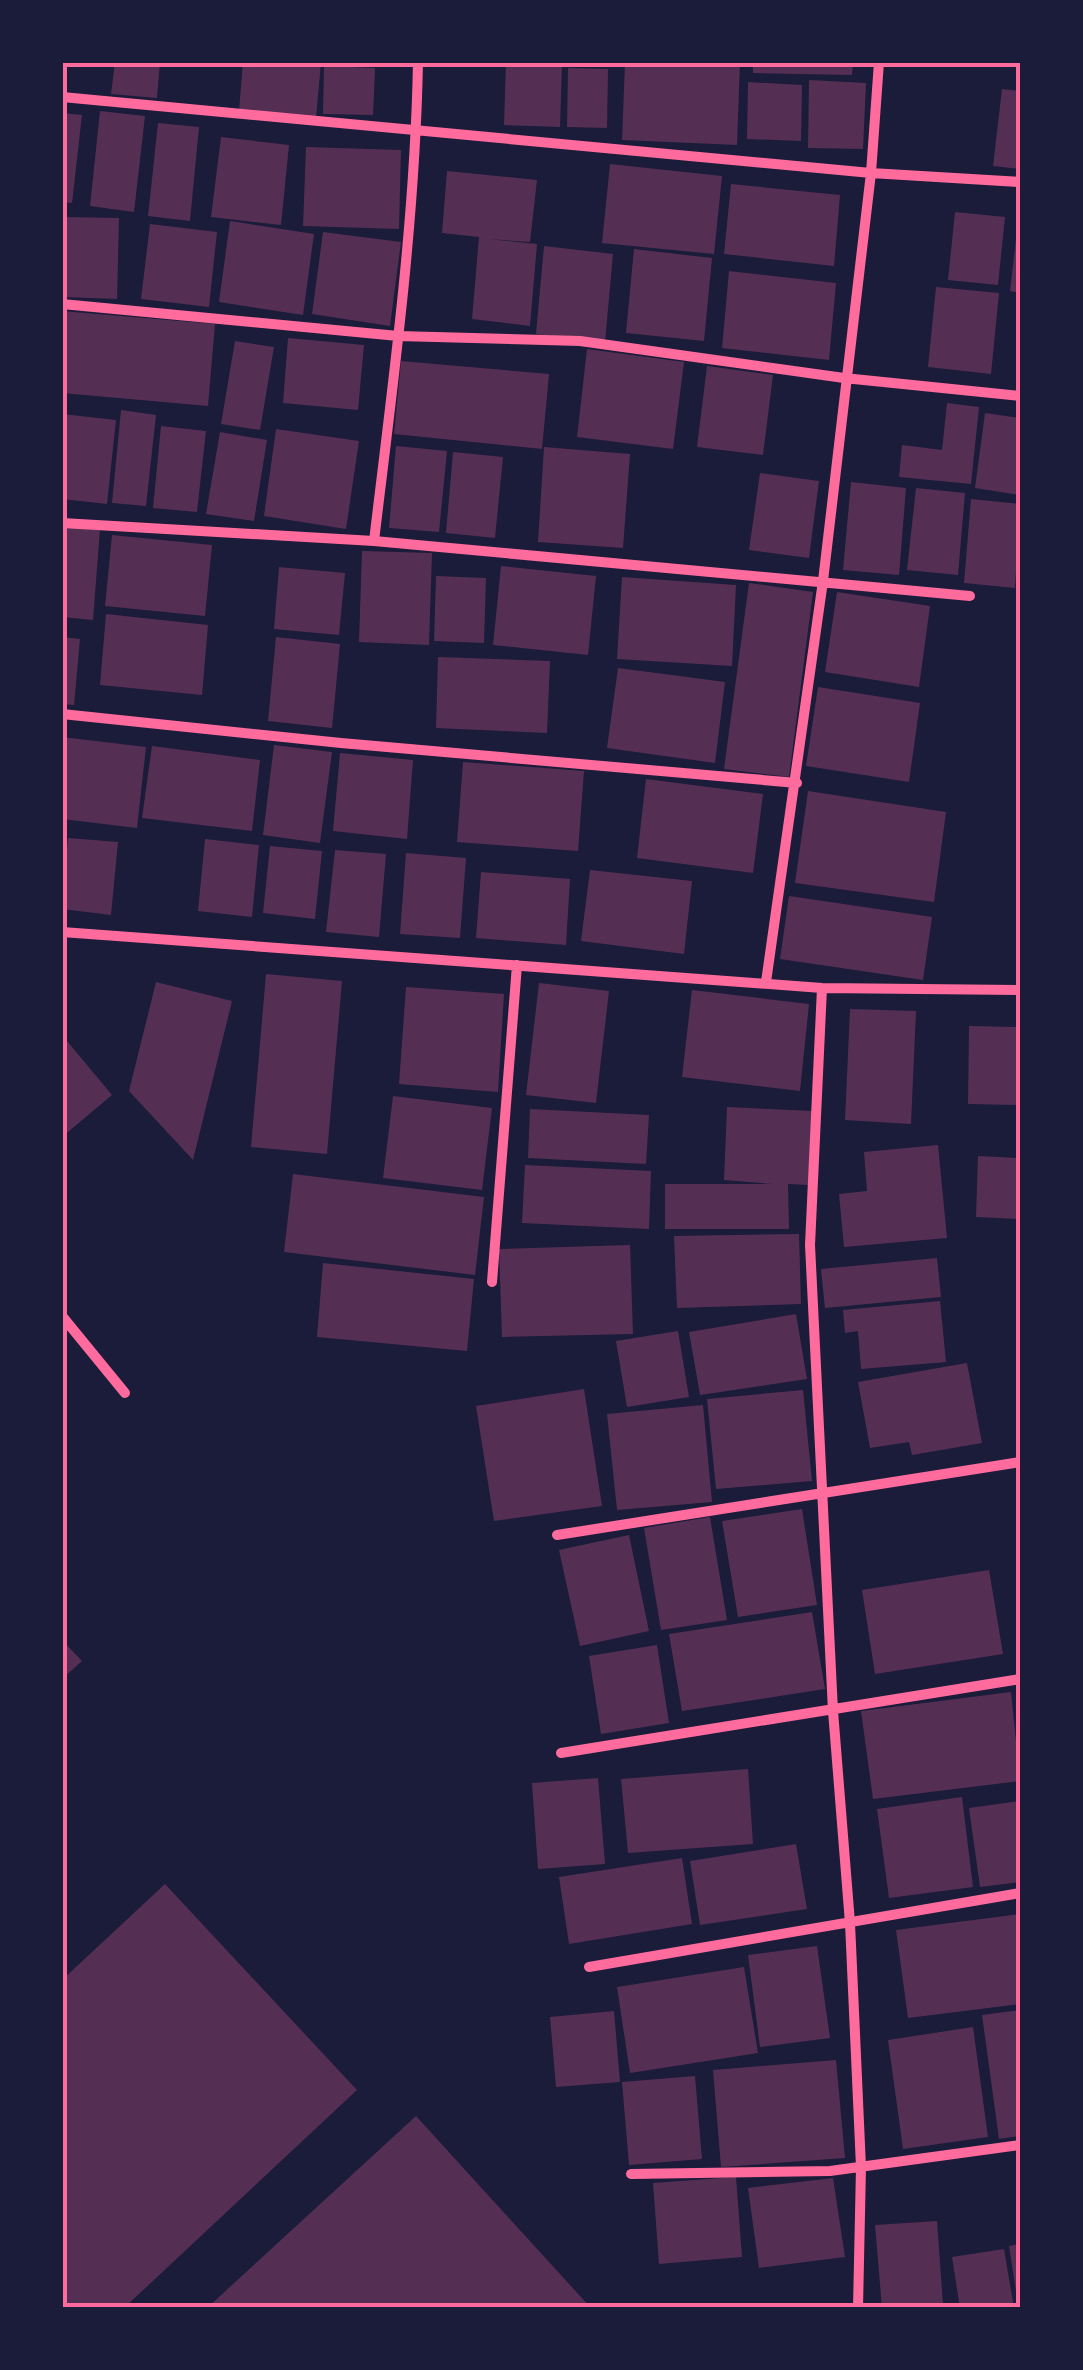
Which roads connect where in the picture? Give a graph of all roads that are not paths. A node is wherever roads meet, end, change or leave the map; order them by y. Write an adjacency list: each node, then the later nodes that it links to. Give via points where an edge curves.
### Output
1 (418, 62): 4 (street)
2 (879, 62): 5 (street)
3 (62, 97): 4 (street)
4 (417, 132): 5 (street); 8 (street)
5 (871, 173): 6 (street); 9 (street)
6 (1020, 182)
7 (62, 304): 8 (street)
8 (398, 336): 9 (street, via 580,341); 12 (street)
9 (844, 378): 10 (street); 13 (street)
10 (1020, 396)
11 (62, 523): 12 (street)
12 (374, 541): 13 (street)
13 (823, 581): 14 (street); 16 (street)
14 (970, 596)
15 (62, 714): 16 (street)
16 (797, 783): 19 (street)
17 (62, 932): 18 (street)
18 (517, 965): 19 (street); 22 (street)
19 (766, 982): 20 (street)
20 (822, 988): 21 (street); 26 (street, via 810,1245)
21 (1020, 990)
22 (492, 1282)
23 (62, 1316): 24 (street)
24 (125, 1393)
25 (1020, 1462): 26 (street)
26 (824, 1493): 27 (street); 29 (street)
27 (557, 1534)
28 (1020, 1679): 29 (street)
29 (833, 1710): 30 (street); 32 (street)
30 (561, 1753)
31 (1020, 1894): 32 (street)
32 (850, 1923): 33 (street); 35 (street)
33 (589, 1967)
34 (1020, 2145): 35 (street)
35 (861, 2167): 36 (street); 37 (street)
36 (631, 2174)
37 (858, 2308)

